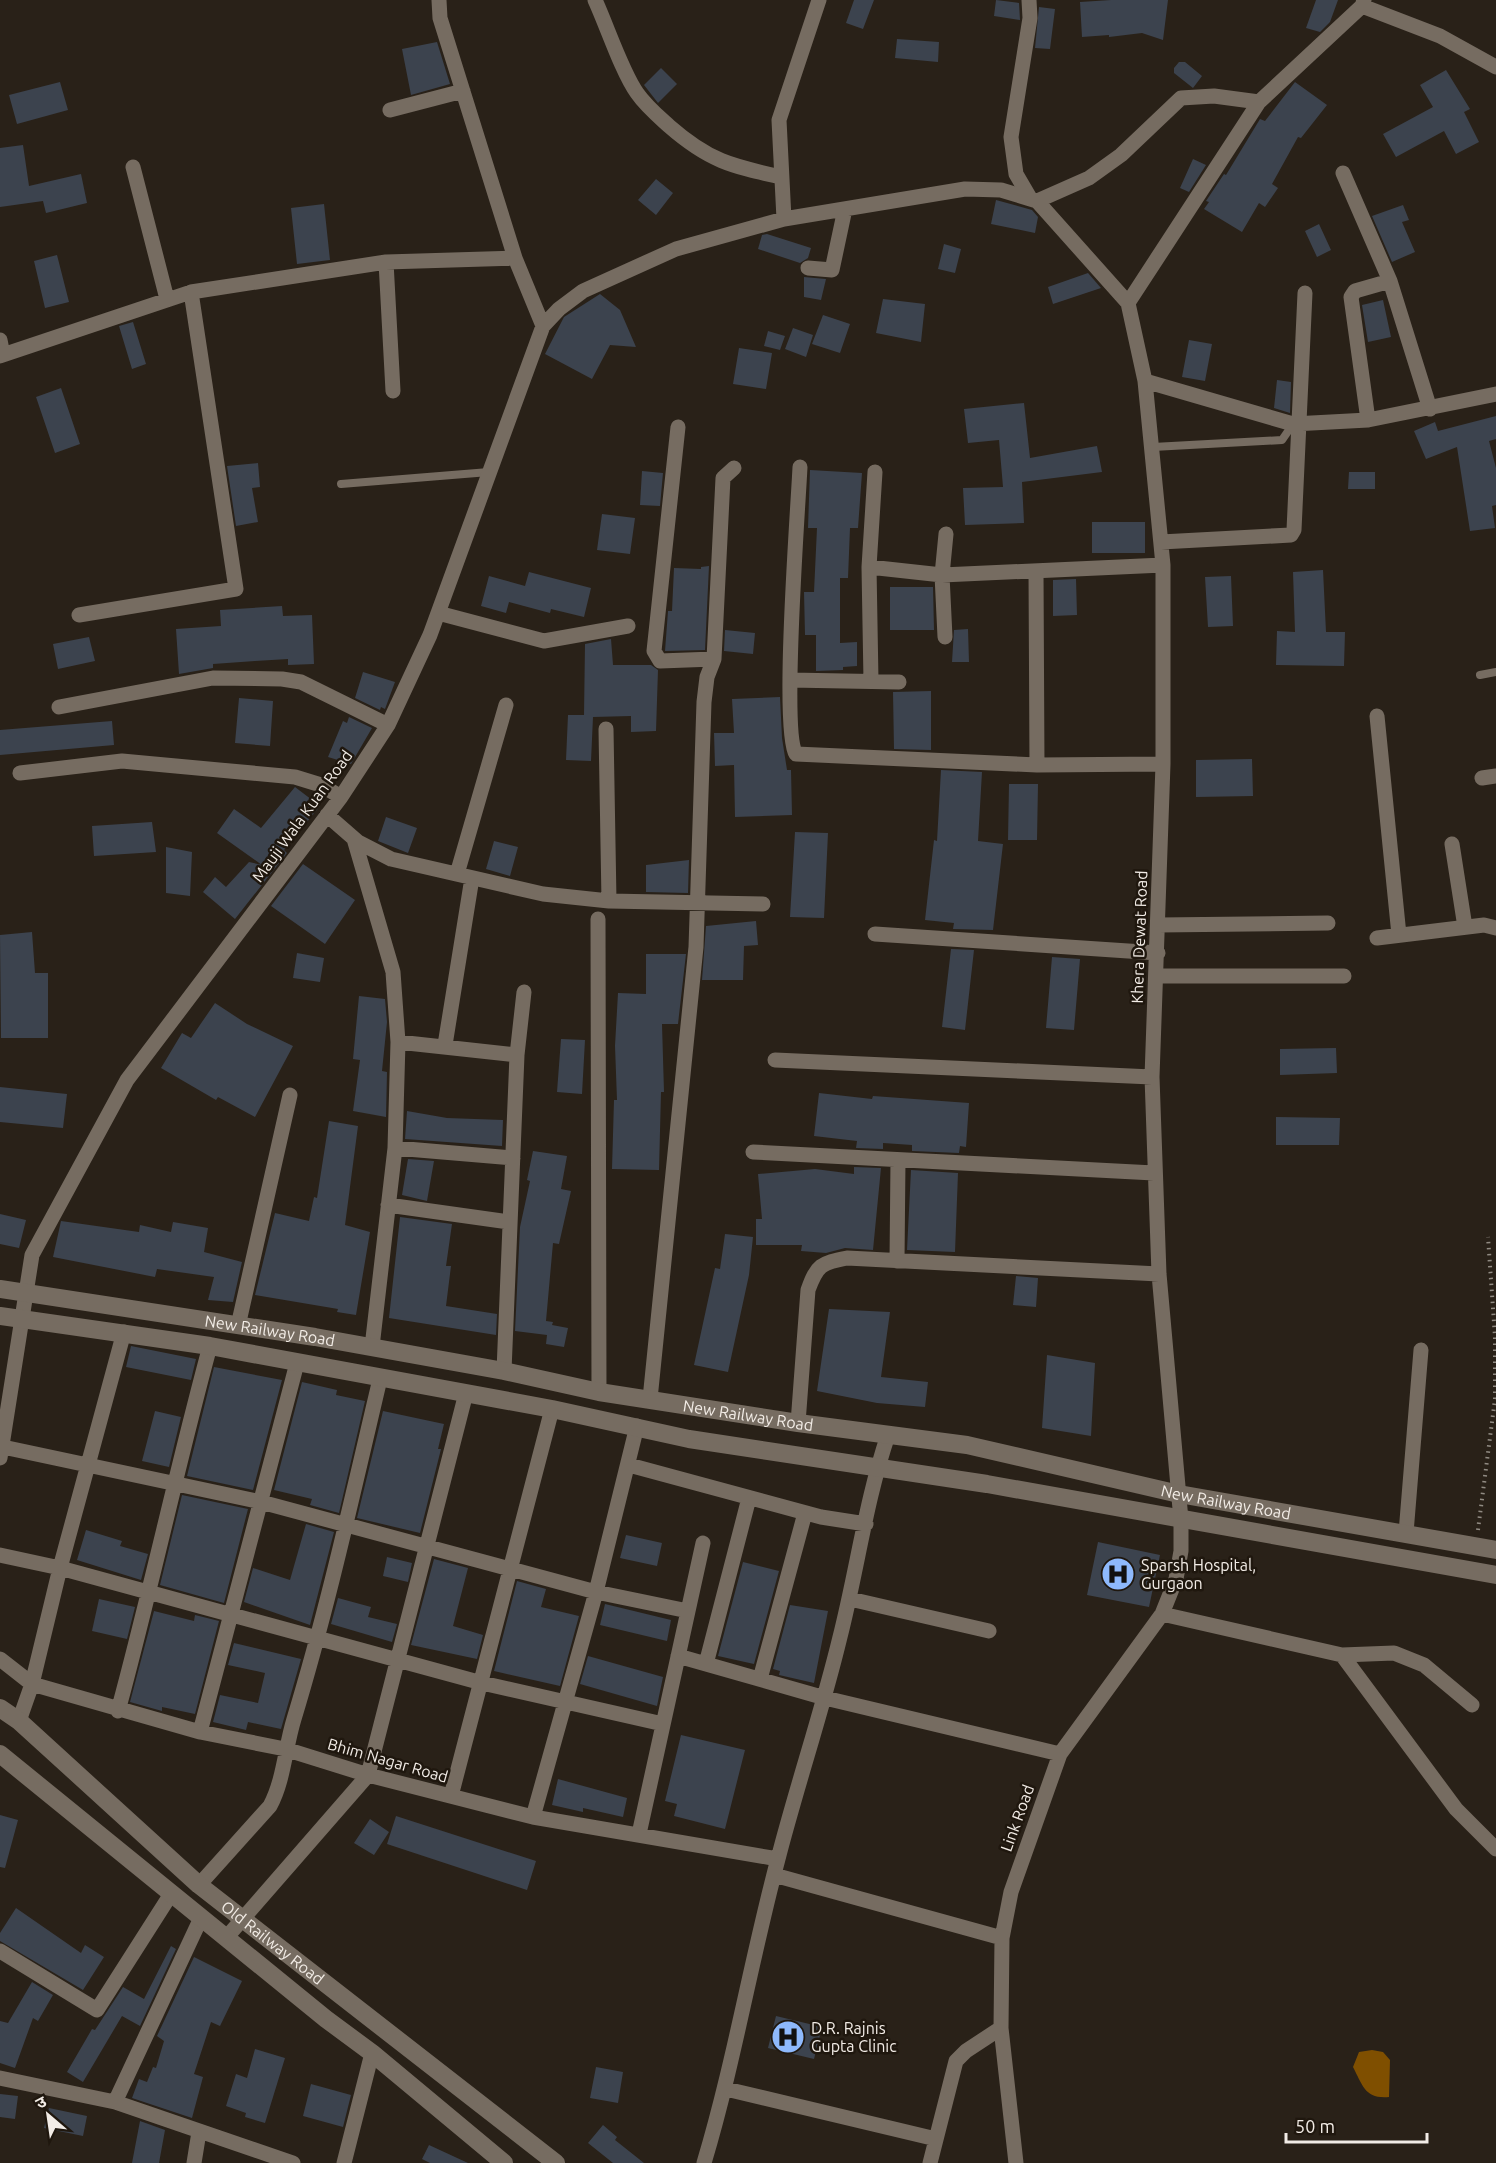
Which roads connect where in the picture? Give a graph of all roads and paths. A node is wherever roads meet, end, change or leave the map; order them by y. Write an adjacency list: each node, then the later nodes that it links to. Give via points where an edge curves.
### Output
1 (439, 0): 7 (street, via 440,18)
2 (596, 0): 12 (street, via 635,92 648,108 709,157)
3 (819, 0): 12 (street, via 780,111)
4 (1029, 0): 13 (street, via 1030,18 1011,137 1016,174)
5 (1363, 3): 6 (street, via 1440,36); 8 (street)
6 (1496, 67)
7 (463, 91): 9 (street); 16 (street)
8 (1259, 102): 13 (street, via 1215,96 1181,98 1121,155 1089,178); 23 (street)
9 (390, 110)
10 (133, 167): 22 (street)
11 (1344, 173): 19 (street)
12 (781, 177): 15 (street)
13 (1033, 200): 14 (street, via 1001,190 965,189); 23 (street)
14 (845, 209): 15 (street); 18 (street, via 832,270)
15 (784, 219): 24 (street, via 676,249 583,291)
16 (515, 258): 17 (street); 24 (street)
17 (386, 262): 20 (street); 28 (street)
18 (808, 268)
19 (1390, 281): 30 (street); 31 (street, via 1355,291 1351,297)
20 (191, 292): 22 (street); 47 (street, via 236,589)
21 (1305, 293): 32 (street)
22 (167, 299): 26 (street)
23 (1128, 303): 27 (street, Khera Dewat Road)
24 (543, 326): 37 (street, Mauji Wala Kuan Road)
25 (0, 340): 26 (street)
26 (1, 356)
27 (1145, 381): 32 (street); 34 (street, Khera Dewat Road)
28 (393, 391)
29 (1496, 394): 30 (street)
30 (1430, 409): 31 (street)
31 (1368, 420): 32 (street)
32 (1295, 423): 34 (lane, via 1282,440); 41 (street, via 1291,535)
33 (678, 427): 50 (street, via 655,656 660,661)
34 (1153, 447): 41 (street, Khera Dewat Road)
35 (800, 467): 53 (street)
36 (734, 468): 50 (street, via 723,478)
37 (489, 472): 39 (lane); 46 (street, Mauji Wala Kuan Road)
38 (875, 472): 43 (street)
39 (341, 484)
40 (946, 534): 45 (street)
41 (1161, 542): 42 (street, Khera Dewat Road)
42 (1163, 565): 44 (street); 61 (street, Khera Dewat Road)
43 (869, 567): 45 (street); 54 (street)
44 (1036, 571): 45 (street); 62 (street)
45 (942, 575): 49 (street)
46 (438, 613): 48 (street, via 544,641); 59 (street, Mauji Wala Kuan Road)
47 (79, 615)
48 (628, 626)
49 (945, 637)
50 (714, 659): 70 (street, via 704,702)
51 (1496, 672): 52 (lane)
52 (1480, 675)
53 (790, 680): 54 (street); 62 (street, via 792,743 800,756)
54 (871, 681): 55 (street)
55 (899, 682)
56 (506, 705): 68 (street)
57 (59, 707): 59 (street, via 213,678 282,680 301,682)
58 (1377, 716): 78 (street)
59 (388, 725): 64 (street, Mauji Wala Kuan Road)
60 (606, 729): 69 (street)
61 (1163, 764): 62 (street); 74 (street, Khera Dewat Road)
62 (1037, 765)
63 (20, 773): 64 (street, via 122,761 295,777 321,785)
64 (340, 797): 65 (street, Mauji Wala Kuan Road)
65 (327, 815): 66 (street); 101 (street, Mauji Wala Kuan Road, via 127,1080 33,1255)
66 (354, 839): 68 (street, via 391,859); 84 (street, via 393,972)
67 (1452, 844): 75 (street)
68 (465, 876): 69 (street, via 543,894); 85 (street)
69 (609, 901): 70 (street)
70 (699, 901): 71 (street); 114 (street)
71 (763, 904)
72 (598, 919): 112 (street)
73 (1328, 923): 74 (street)
74 (1158, 925): 80 (street, Khera Dewat Road)
75 (1465, 927): 76 (street); 78 (street)
76 (1496, 928)
77 (875, 934): 80 (street)
78 (1399, 935): 79 (street)
79 (1377, 938)
80 (1158, 953): 81 (street, Khera Dewat Road)
81 (1156, 976): 82 (street); 88 (street, Khera Dewat Road)
82 (1344, 976)
83 (524, 992): 86 (street)
84 (398, 1042): 85 (street); 90 (street)
85 (445, 1046): 86 (street)
86 (517, 1055): 92 (street)
87 (775, 1060): 88 (street)
88 (1152, 1077): 94 (street, Khera Dewat Road)
89 (290, 1095): 104 (street)
90 (394, 1148): 92 (street); 95 (street)
91 (753, 1152): 93 (street)
92 (513, 1158): 96 (street)
93 (898, 1160): 94 (street); 98 (street)
94 (1154, 1173): 99 (street, Khera Dewat Road)
95 (388, 1205): 96 (street); 107 (street)
96 (509, 1222): 110 (street)
97 (1488, 1237): 134 (path, via 1495,1400)
98 (897, 1261): 99 (street); 116 (street, via 847,1258 827,1262 815,1270 808,1290)
99 (1159, 1274): 124 (street, Khera Dewat Road)
100 (0, 1289): 101 (main road, New Railway Road)
101 (26, 1292): 103 (street, Mauji Wala Kuan Road); 104 (main road, New Railway Road)
102 (0, 1316): 103 (main road, New Railway Road)
103 (22, 1319): 105 (main road, New Railway Road); 119 (street, Mauji Wala Kuan Road)
104 (238, 1326): 107 (main road, New Railway Road)
105 (124, 1332): 106 (main road, New Railway Road); 120 (street)
106 (210, 1346): 109 (main road, New Railway Road); 123 (street)
107 (372, 1347): 110 (main road, New Railway Road)
108 (1420, 1350): 131 (street)
109 (297, 1363): 111 (main road, New Railway Road); 126 (street)
110 (504, 1371): 112 (main road, New Railway Road)
111 (380, 1379): 113 (main road, New Railway Road); 129 (street)
112 (599, 1392): 114 (main road, New Railway Road)
113 (466, 1393): 115 (main road, New Railway Road); 133 (street)
114 (650, 1399): 116 (main road, New Railway Road)
115 (552, 1409): 117 (main road, New Railway Road); 138 (street)
116 (798, 1423): 118 (main road, New Railway Road)
117 (637, 1426): 121 (street); 122 (main road, New Railway Road, via 689,1439)
118 (888, 1435): 122 (street); 124 (main road, New Railway Road, via 968,1445)
119 (1, 1452): 120 (street)
120 (90, 1464): 123 (street); 137 (street)
121 (629, 1465): 125 (street); 141 (street)
122 (877, 1468): 128 (main road, New Railway Road); 130 (street)
123 (173, 1482): 126 (street); 140 (street)
124 (1179, 1494): 128 (street, Khera Dewat Road); 131 (main road, New Railway Road)
125 (749, 1498): 127 (street); 152 (street)
126 (261, 1502): 129 (street); 145 (street)
127 (805, 1513): 130 (street); 153 (street)
128 (1181, 1520): 139 (main road, New Railway Road); 144 (street, Link Road, via 1177,1571)
129 (346, 1524): 133 (street); 147 (street)
130 (866, 1524): 142 (street)
131 (1406, 1533): 134 (main road, New Railway Road)
132 (703, 1543): 143 (street)
133 (428, 1546): 138 (street); 151 (street)
134 (1476, 1546): 135 (main road, New Railway Road)
135 (1496, 1550)
136 (0, 1555): 137 (street)
137 (60, 1568): 140 (street); 155 (street)
138 (512, 1570): 141 (street); 154 (street)
139 (1496, 1575)
140 (150, 1593): 145 (street); 160 (street)
141 (596, 1593): 143 (street); 157 (street)
142 (850, 1599): 146 (street); 156 (street)
143 (688, 1611): 149 (street)
144 (1162, 1614): 148 (street); 166 (street, Link Road)
145 (230, 1616): 147 (street); 163 (street)
146 (989, 1631)
147 (319, 1638): 151 (street); 164 (street)
148 (1342, 1655): 158 (street, via 1394,1653 1424,1665); 171 (street, via 1456,1809)
149 (678, 1656): 152 (street); 162 (street)
150 (0, 1659): 155 (street)
151 (399, 1661): 154 (street); 167 (street)
152 (706, 1664): 153 (street)
153 (760, 1679): 156 (street)
154 (482, 1683): 157 (street); 168 (street)
155 (32, 1684): 160 (street, Bhim Nagar Road); 161 (street)
156 (825, 1698): 166 (street); 172 (street)
157 (566, 1701): 162 (street); 169 (street)
158 (1472, 1705)
159 (0, 1708): 161 (main road, Old Railway Road)
160 (118, 1711): 163 (street, Bhim Nagar Road)
161 (19, 1721): 174 (main road, Old Railway Road)
162 (663, 1724): 170 (street)
163 (200, 1732): 164 (street, Bhim Nagar Road)
164 (285, 1749): 167 (street, Bhim Nagar Road); 174 (street, via 282,1774 270,1806)
165 (0, 1754): 175 (main road, Old Railway Road)
166 (1060, 1754): 179 (street, Link Road, via 1016,1874)
167 (368, 1775): 168 (street, Bhim Nagar Road); 177 (street)
168 (451, 1796): 169 (street, Bhim Nagar Road)
169 (533, 1817): 170 (street, Bhim Nagar Road)
170 (639, 1834): 172 (street, Bhim Nagar Road)
171 (1496, 1849)
172 (778, 1859): 173 (street)
173 (774, 1875): 179 (street); 184 (street)
174 (199, 1885): 177 (main road, Old Railway Road)
175 (171, 1894): 176 (main road, Old Railway Road); 180 (street, via 97,2010)
176 (201, 1918): 178 (main road, Old Railway Road); 185 (street)
177 (242, 1919): 178 (street); 192 (main road, Old Railway Road)
178 (226, 1938): 182 (main road, Old Railway Road)
179 (1002, 1938): 181 (street, Link Road)
180 (0, 1951)
181 (1001, 2028): 187 (street, via 956,2061); 195 (street, Link Road)
182 (372, 2053): 190 (street); 191 (main road, Old Railway Road)
183 (0, 2078): 185 (street)
184 (726, 2089): 187 (street); 193 (street)
185 (115, 2102): 186 (street)
186 (199, 2132): 188 (street); 189 (street)
187 (936, 2139): 194 (street)
188 (194, 2163)
189 (293, 2163)
190 (344, 2163)
191 (504, 2163)
192 (556, 2163)
193 (704, 2163)
194 (930, 2163)
195 (1016, 2163)

